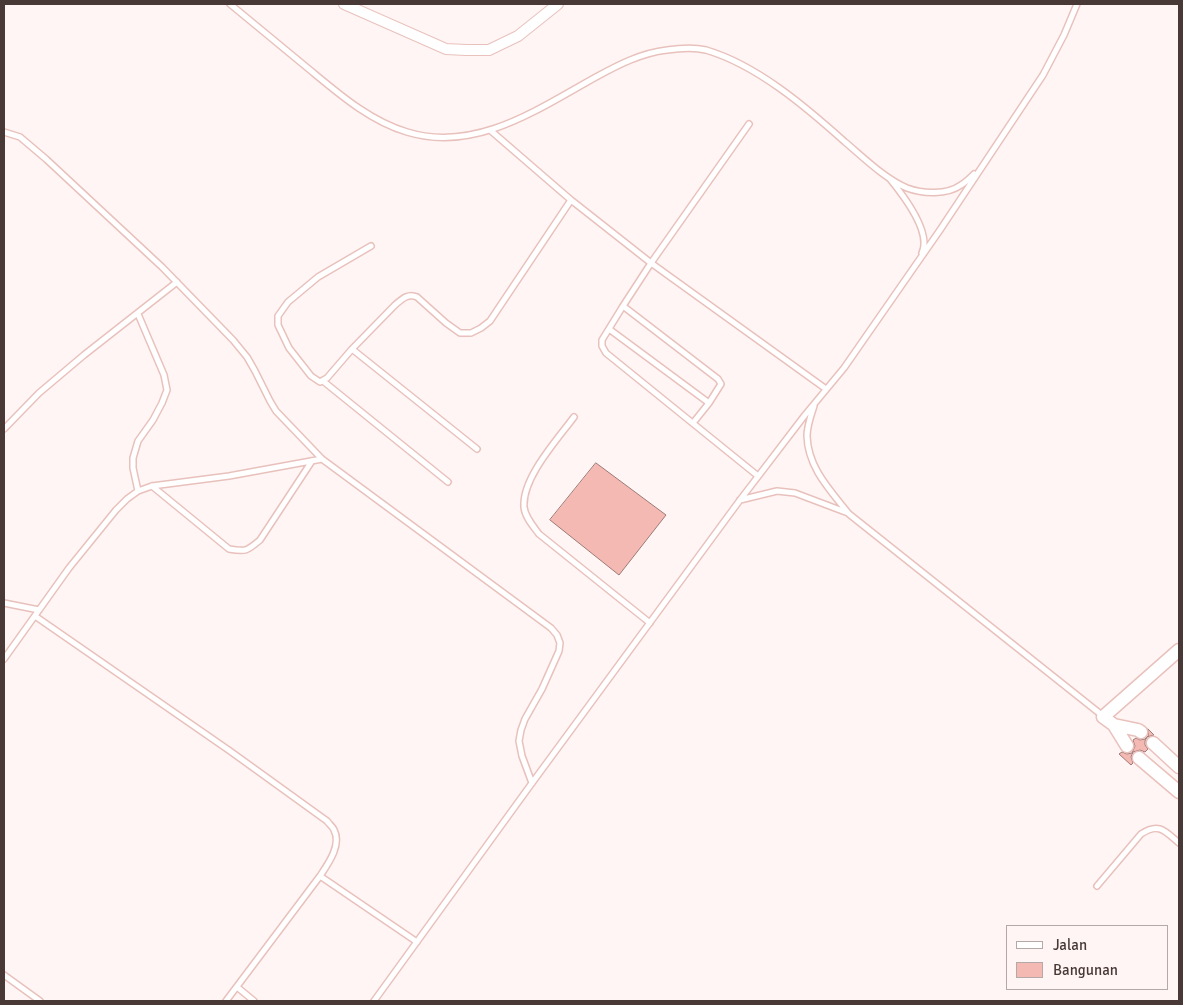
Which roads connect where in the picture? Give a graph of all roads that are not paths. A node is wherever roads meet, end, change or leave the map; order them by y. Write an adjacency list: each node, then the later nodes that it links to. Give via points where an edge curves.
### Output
1 (230, 4): 6 (lane, via 344,97 380,121 407,132 432,137)
2 (344, 4): 3 (street, via 446,49 489,50 518,36)
3 (558, 4)
4 (1077, 4): 8 (lane, via 1043,75)
5 (750, 124): 12 (lane)
6 (490, 130): 9 (lane, via 504,126 634,58 656,51 703,49 729,58 758,74 812,113); 10 (lane)
7 (4, 132): 14 (lane, via 20,138 46,159)
8 (981, 167): 9 (lane, via 963,184 946,191 907,188); 13 (lane)
9 (888, 177): 13 (lane, via 918,220 923,236 924,250)
10 (571, 200): 12 (lane); 18 (lane, via 490,321 481,328 471,333 460,332 417,297 408,295 395,304)
11 (370, 246): 19 (lane, via 318,277 288,302 278,316 278,325 289,348 311,376)
12 (651, 263): 15 (lane); 20 (lane)
13 (915, 266): 20 (lane)
14 (177, 282): 16 (lane); 27 (lane, via 234,340 276,411)
15 (622, 306): 17 (lane); 21 (lane, via 718,379 721,384)
16 (138, 314): 25 (lane, via 39,392); 32 (lane, via 164,375 167,390 153,420 138,441 133,458)
17 (609, 329): 21 (lane); 24 (lane, via 602,340 606,353)
18 (352, 349): 19 (lane); 26 (lane)
19 (323, 381): 30 (lane)
20 (826, 389): 22 (lane)
21 (709, 403): 24 (lane)
22 (814, 404): 29 (lane); 34 (lane, via 807,434 808,451 822,480)
23 (574, 417): 38 (lane, via 534,472 524,495 524,509 539,534)
24 (693, 424): 29 (lane)
25 (4, 429)
26 (476, 449)
27 (322, 460): 28 (lane); 48 (lane, via 557,635 560,651 520,730 522,756)
28 (312, 461): 31 (lane); 31 (lane, via 260,540 242,551 229,549)
29 (758, 476): 33 (lane)
30 (448, 482)
31 (152, 486): 32 (lane)
32 (138, 491): 36 (lane, via 116,510)
33 (740, 500): 34 (lane, via 777,491 795,493); 38 (lane)
34 (849, 514): 41 (lane)
35 (4, 603): 36 (lane)
36 (39, 610): 37 (lane)
37 (35, 616): 40 (lane); 51 (lane, via 327,821 337,840)
38 (650, 623): 48 (lane)
39 (1179, 650): 41 (street)
40 (4, 660)
41 (1103, 717): 42 (street)
42 (1114, 725): 43 (street); 45 (street)
43 (1141, 732)
44 (1153, 744): 47 (street)
45 (1127, 746)
46 (1139, 758): 49 (street)
47 (1179, 767)
48 (532, 783): 53 (lane)
49 (1179, 792)
50 (1179, 843): 52 (lane, via 1164,830 1148,829)
51 (320, 876): 53 (lane); 55 (lane)
52 (1097, 886)
53 (417, 942): 59 (lane)
54 (4, 975): 56 (lane)
55 (237, 987): 57 (lane); 58 (lane)
56 (40, 1001)
57 (226, 1001)
58 (254, 1001)
59 (374, 1001)

